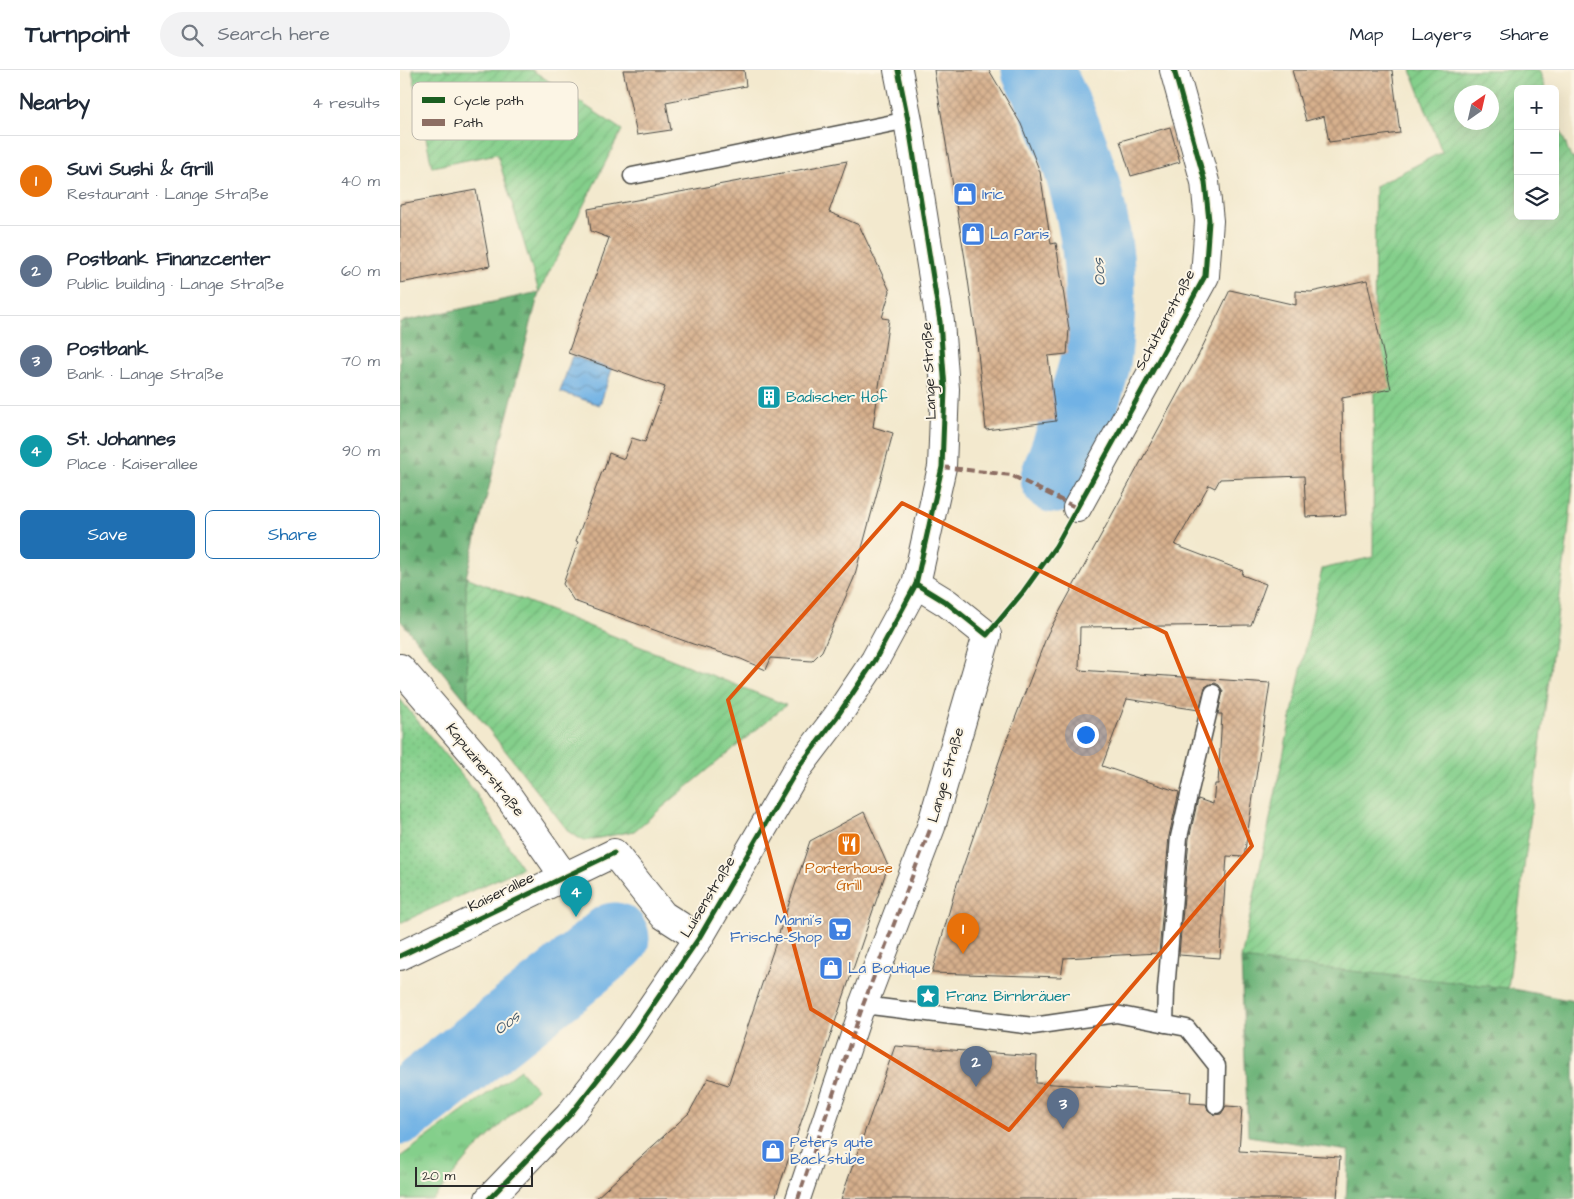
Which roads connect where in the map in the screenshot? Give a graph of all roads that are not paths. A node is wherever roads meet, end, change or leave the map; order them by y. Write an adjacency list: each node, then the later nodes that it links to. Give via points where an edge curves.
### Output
1 (898, 70): 3 (street, Lange Straße)
2 (1174, 70): 5 (street, Schützenstraße, via 1205,182 1209,222 1205,276)
3 (908, 120): 4 (lane); 6 (street, Lange Straße, via 940,322 945,388 942,467)
4 (632, 176)
5 (1077, 508)
6 (916, 584): 10 (street, Luisenstraße, via 875,660 798,768); 12 (street, Lange Straße, via 947,602 987,635 931,827)
7 (400, 668): 9 (street, Kapuzinerstraße, via 499,783)
8 (1213, 693): 13 (lane, via 1179,837)
9 (564, 876): 10 (street, Kaiserallee, via 614,853 664,916); 11 (street, Kaiserallee)
10 (699, 938): 15 (street, Luisenstraße, via 631,1037 569,1116)
11 (400, 956)
12 (863, 1005): 13 (lane, via 1033,1026 1116,1014); 16 (street, Lange Straße)
13 (1165, 1024): 14 (lane, via 1187,1028 1217,1066)
14 (1216, 1105)
15 (489, 1199)
16 (798, 1199)

